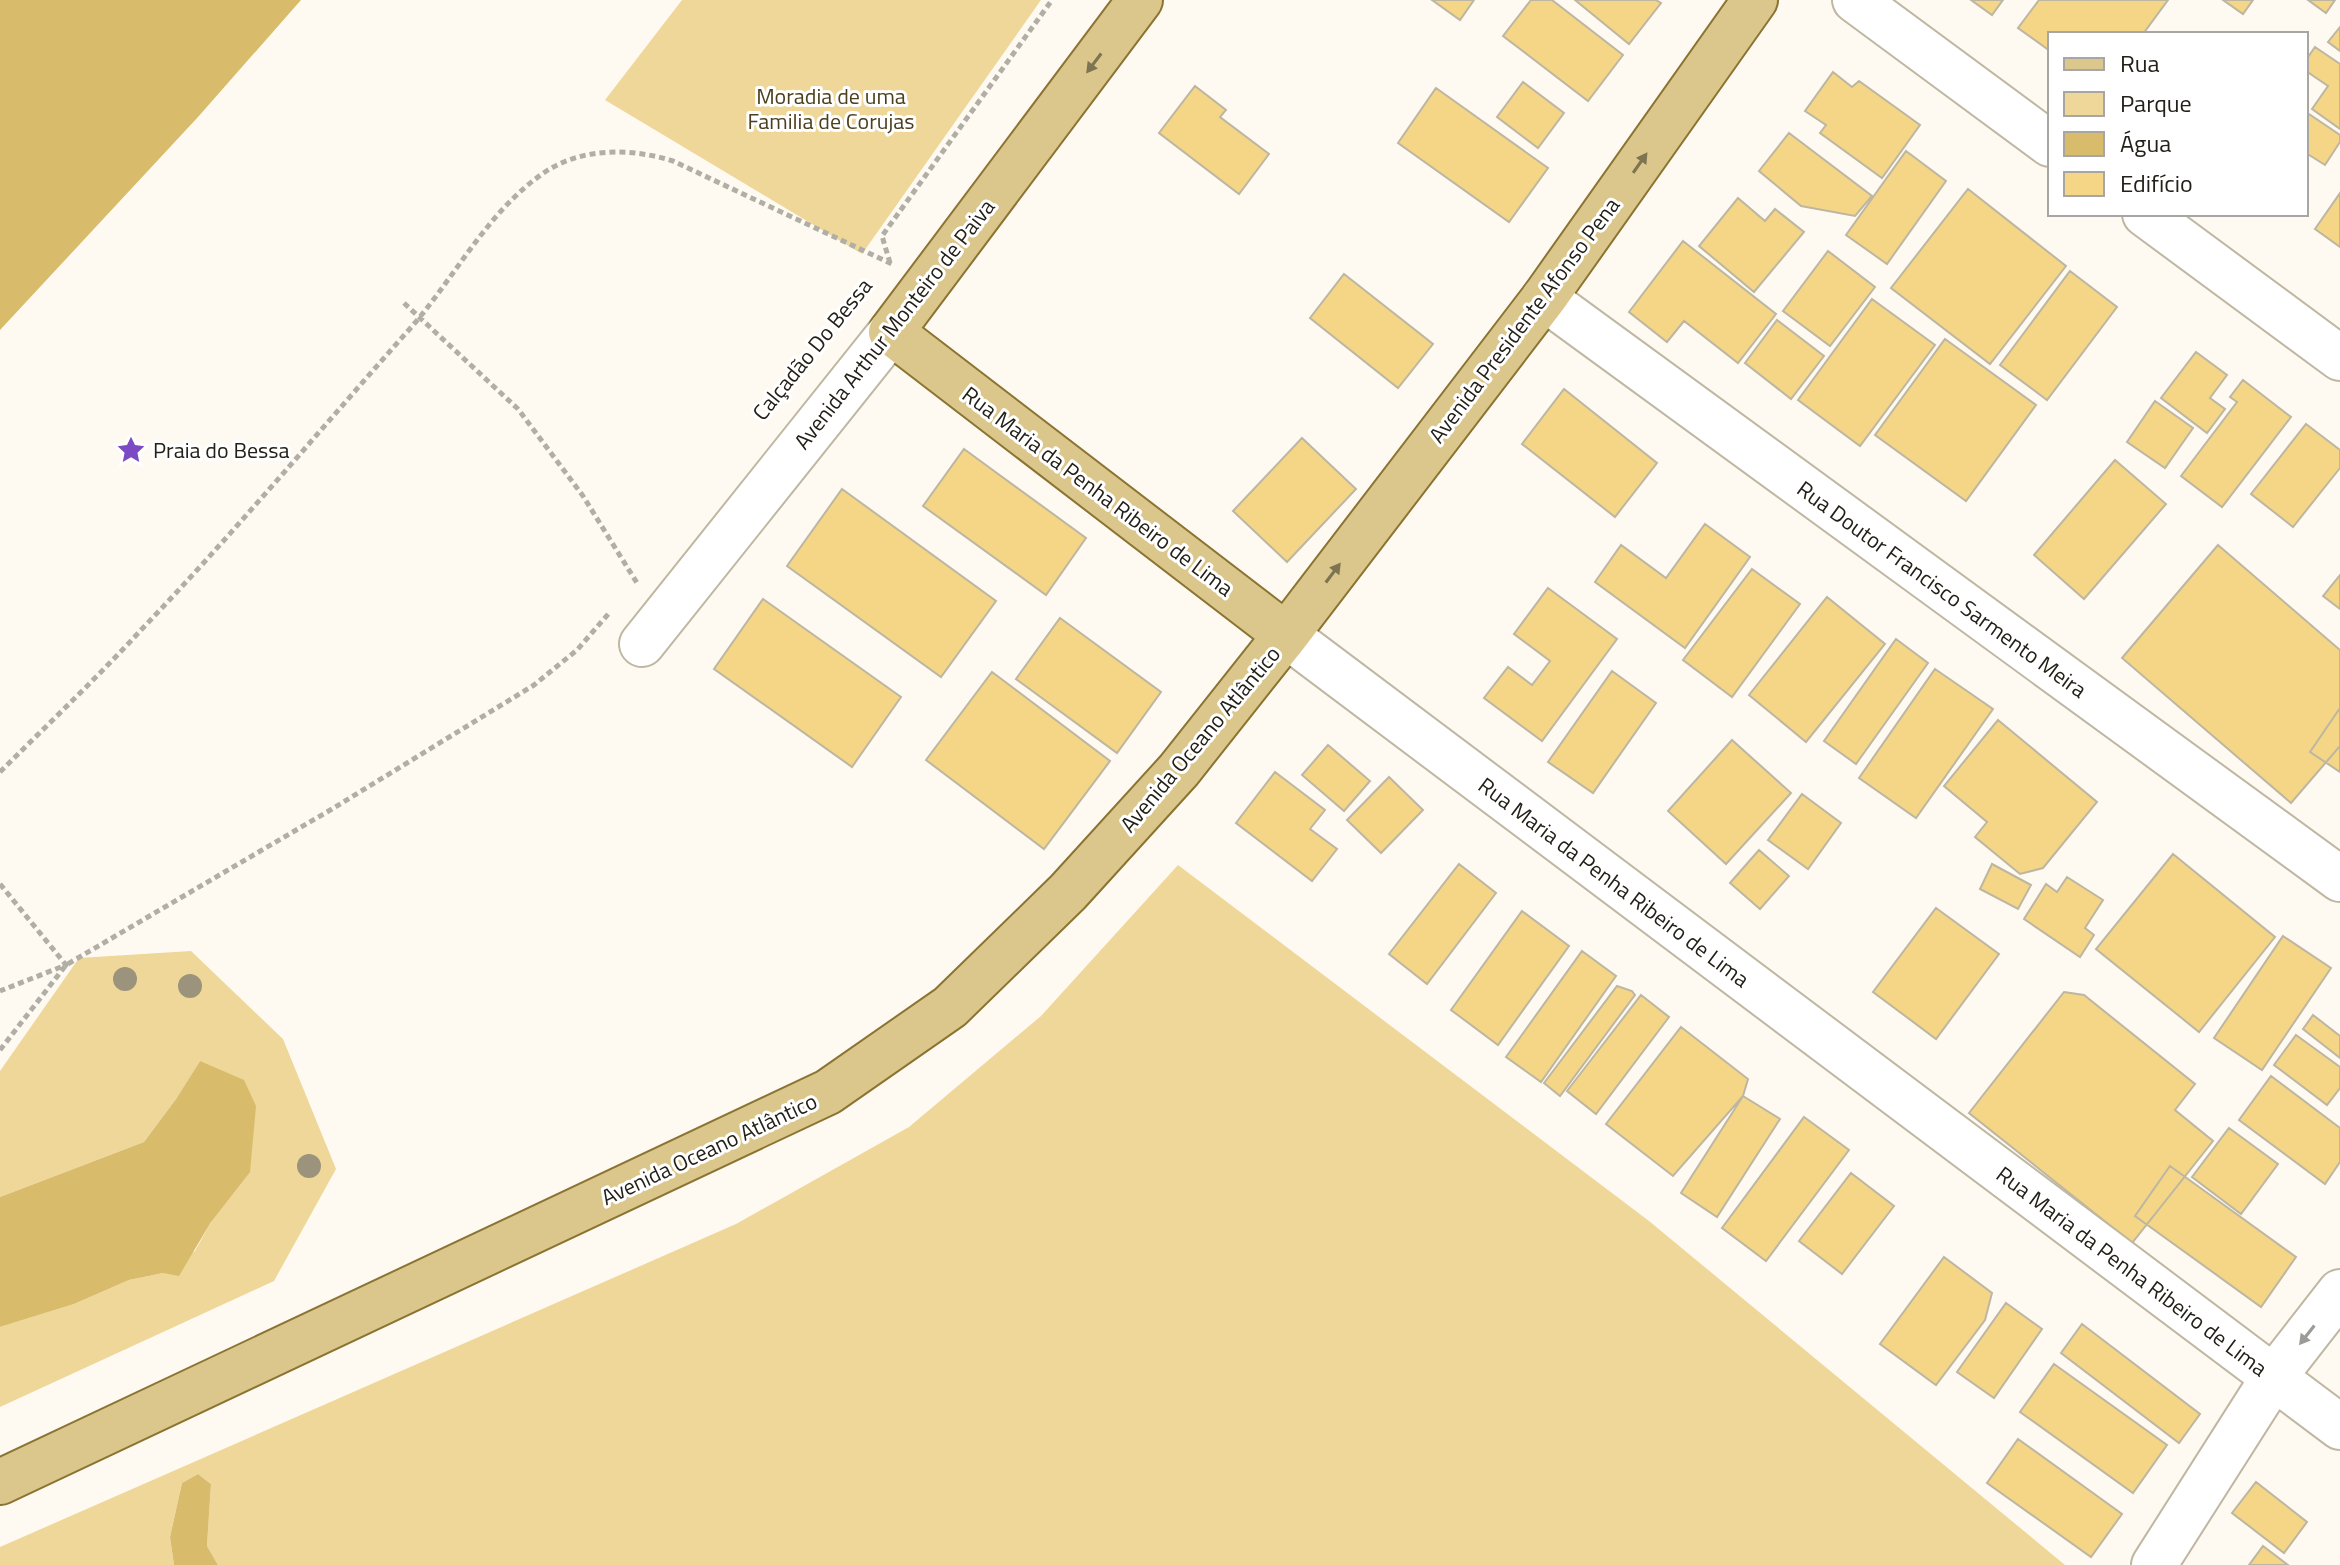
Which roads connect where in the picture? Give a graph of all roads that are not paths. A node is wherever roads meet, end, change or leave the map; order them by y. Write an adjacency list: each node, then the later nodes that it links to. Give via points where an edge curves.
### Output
1 (1140, 0): 7 (main road, Avenida Arthur Monteiro de Paiva, one-way to 7, via 912,278)
2 (1755, 0): 6 (main road, Avenida Presidente Afonso Pena, one-way to 2)
3 (1855, 0): 4 (street)
4 (2048, 143)
5 (2148, 216): 8 (street)
6 (1544, 298): 9 (main road, Avenida Presidente Afonso Pena, one-way to 6); 11 (street, Rua Doutor Francisco Sarmento Meira)
7 (891, 332): 9 (main road, Rua Maria da Penha Ribeiro de Lima); 10 (street, Avenida Arthur Monteiro de Paiva, via 649,590)
8 (2340, 358)
9 (1286, 635): 13 (street, Rua Maria da Penha Ribeiro de Lima); 15 (main road, Avenida Oceano Atlântico, via 1179,770 1068,892 950,1007 828,1092)
10 (642, 644)
11 (2340, 879)
12 (2340, 1292): 13 (street, one-way to 13)
13 (2273, 1378): 14 (street, Rua Maria da Penha Ribeiro de Lima); 16 (street)
14 (2340, 1427)
15 (0, 1482)
16 (2154, 1565)

